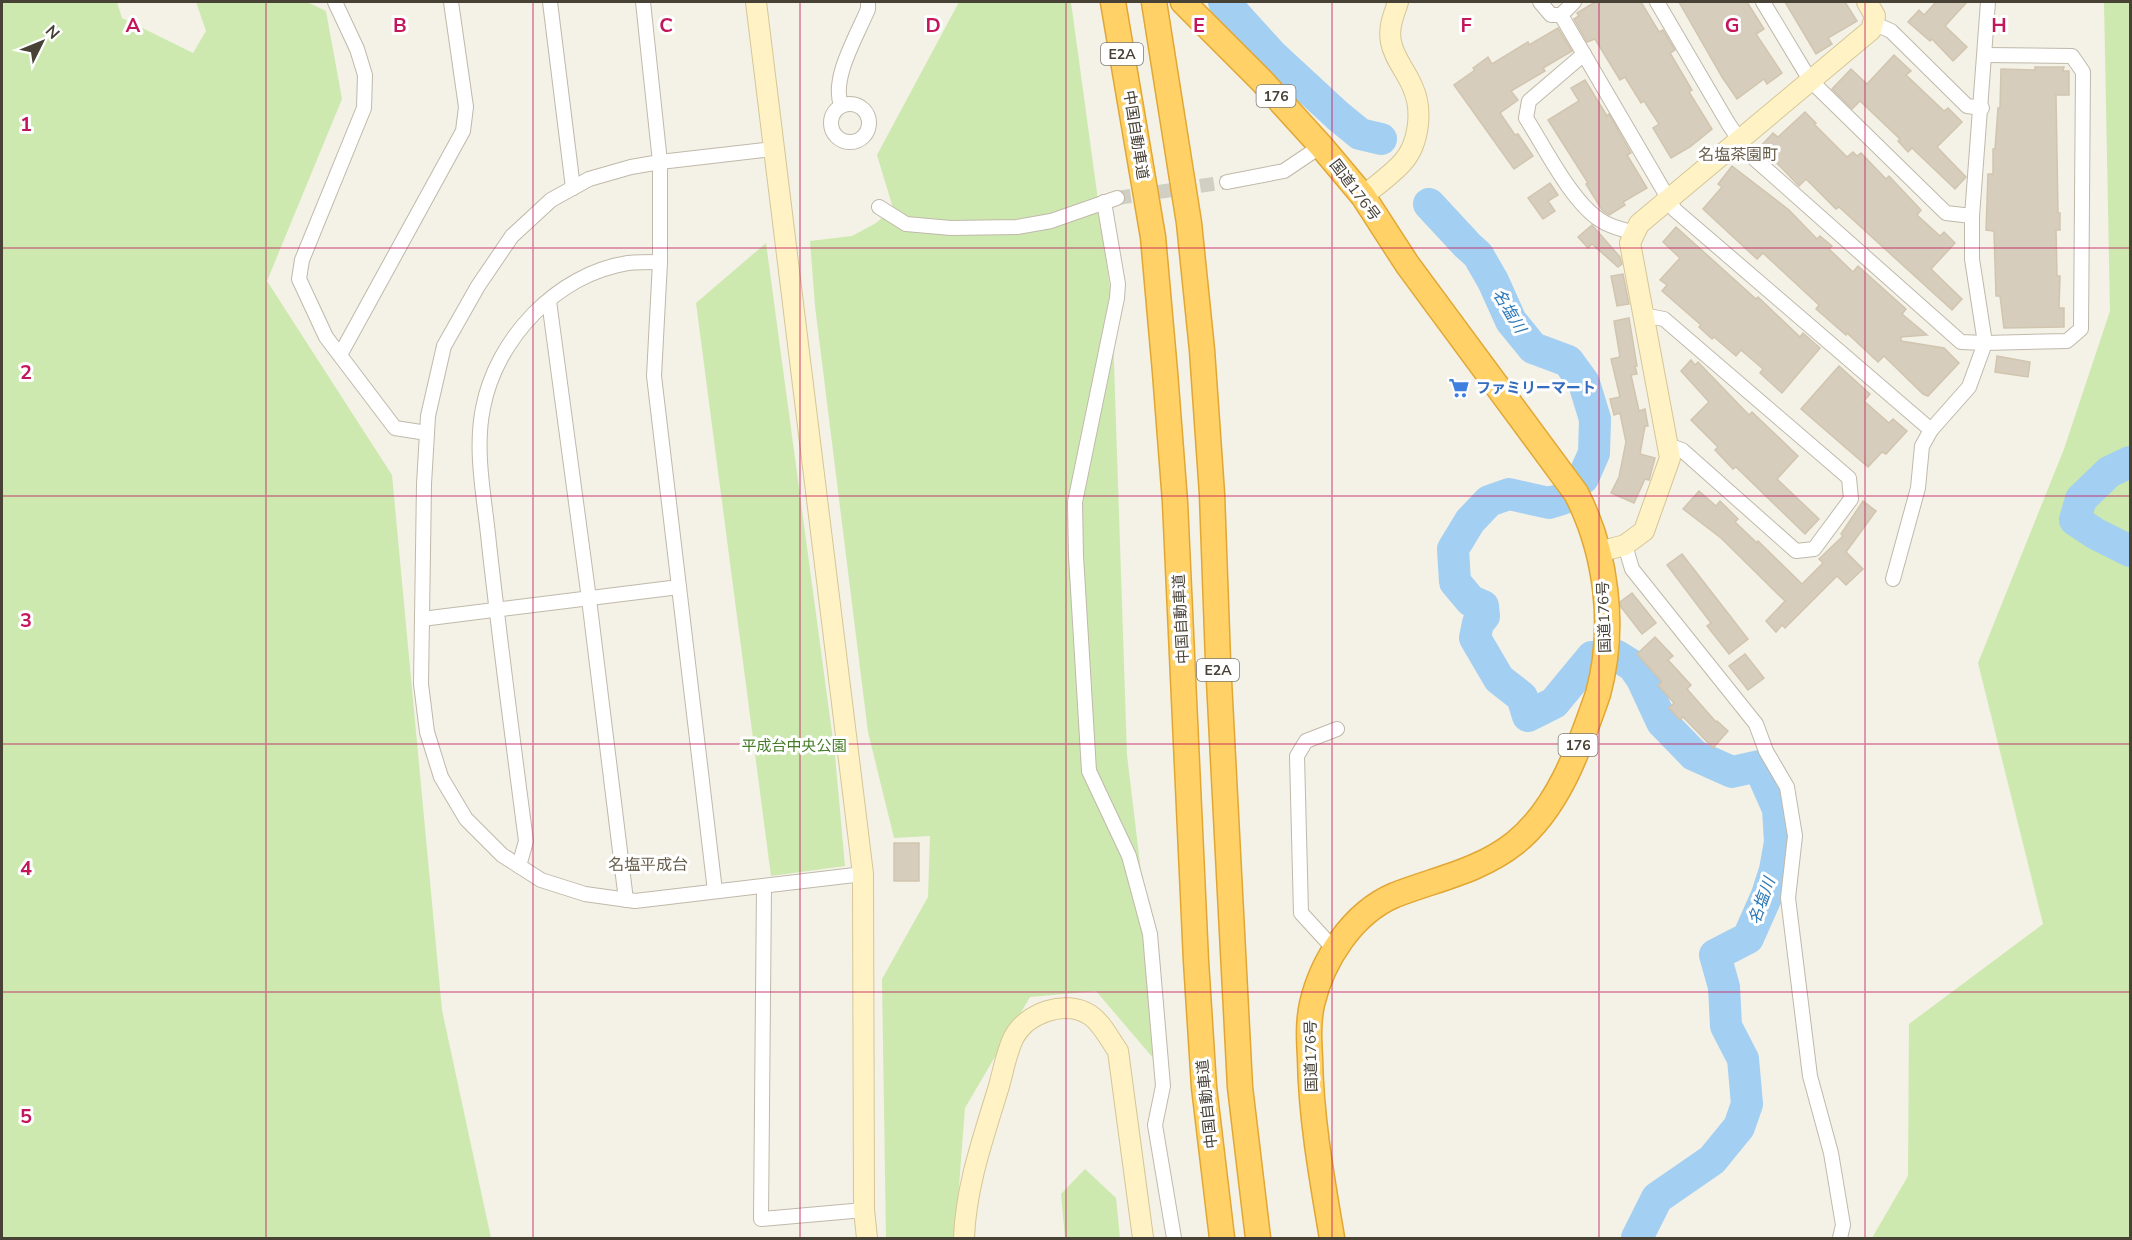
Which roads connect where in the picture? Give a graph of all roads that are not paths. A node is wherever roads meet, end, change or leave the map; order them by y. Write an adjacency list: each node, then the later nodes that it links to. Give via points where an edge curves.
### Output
1 (334, 2): 39 (street, via 365,75 364,108 302,260 299,279 326,337)
2 (450, 2): 39 (street, via 466,107 463,131)
3 (549, 2): 29 (street)
4 (643, 2): 27 (street)
5 (756, 2): 26 (street)
6 (868, 2): 22 (street, via 840,77 837,94)
7 (1113, 2): 62 (highway, 中国自動車道 / E2A, via 1153,237 1166,372 1195,949 1204,1087)
8 (1154, 2): 63 (highway, E2A, via 1190,223 1202,350 1240,1076)
9 (1183, 2): 25 (highway, 国道176号 / 176)
10 (1398, 2): 30 (street, via 1389,27 1391,43 1414,89 1417,129 1403,162)
11 (1540, 2): 17 (street, via 1551,15)
12 (1574, 2): 17 (street)
13 (1657, 2): 24 (street)
14 (1763, 2): 21 (street)
15 (1867, 2): 18 (street, via 1875,16)
16 (1988, 2): 20 (street)
17 (1562, 15): 19 (street)
18 (1873, 23): 21 (street, via 1871,30); 23 (street, via 1891,31 1967,106)
19 (1584, 54): 31 (street); 34 (street, via 1529,101 1527,118 1575,196 1600,220)
20 (1985, 56): 23 (street); 38 (street, via 2072,56 2083,72 2081,329 2067,341)
21 (1810, 80): 24 (street); 33 (street, via 1946,213)
22 (841, 105)
23 (1982, 108): 33 (street)
24 (1739, 140): 31 (street); 38 (street, via 1748,153 1960,342)
25 (1322, 146): 28 (street, via 1284,171); 30 (highway, 国道176号 / 176)
26 (773, 149): 27 (street); 52 (street)
27 (660, 162): 29 (street, via 589,179); 35 (street)
28 (1227, 182)
29 (573, 188): 41 (street, via 551,200 512,237 478,286 444,346)
30 (1363, 196): 44 (highway, 国道176号 / 176, via 1407,264 1576,493)
31 (1669, 198): 34 (street, via 1639,224); 40 (street, via 1675,210)
32 (879, 207): 61 (street, via 906,224 1017,227 1051,221 1110,200 1117,298 1075,502 1089,771 1129,856 1150,934 1163,1086 1155,1125)
33 (1972, 216): 38 (street, via 1972,259)
34 (1635, 233): 37 (street, via 1630,243)
35 (660, 262): 36 (street, via 628,263 600,271 570,285); 46 (street, via 654,376)
36 (549, 301): 47 (street); 48 (street, via 523,324 506,350 492,375 483,409 479,446)
37 (1643, 315): 42 (street); 42 (street, via 1664,319 1850,478 1851,499 1814,549 1796,551 1682,450)
38 (1984, 343): 40 (street, via 1969,387)
39 (340, 355): 41 (street, via 395,428)
40 (1931, 430): 45 (street, via 1922,446 1918,488)
41 (427, 433): 49 (street)
42 (1667, 445): 43 (street, via 1670,458 1644,531)
43 (1625, 545): 44 (street); 65 (street, via 1632,569 1756,724 1787,787 1795,836 1788,898 1795,963 1810,1076 1831,1153 1843,1226)
44 (1599, 552): 56 (highway, 国道176号 / 176, via 1606,617 1602,679 1565,777 1545,811 1515,843 1485,862 1393,896 1373,908)
45 (1893, 579)
46 (679, 587): 47 (street); 54 (street)
47 (589, 599): 48 (street); 55 (street)
48 (496, 610): 49 (street); 51 (street, via 526,841)
49 (422, 619): 51 (street, via 421,684 427,732 441,777 466,819 502,855)
50 (1336, 729): 56 (street, via 1306,741 1297,756 1300,913)
51 (519, 866): 55 (street, via 541,880 585,894)
52 (863, 874): 53 (street); 57 (street)
53 (764, 886): 54 (street); 57 (street, via 761,1219)
54 (715, 891): 55 (street)
55 (626, 900)
56 (1335, 950): 64 (highway, 国道176号 / 176, via 1318,984 1309,1028 1310,1088)
57 (864, 1210): 58 (street)
58 (867, 1239)
59 (964, 1239): 60 (street, via 973,1173 1014,1037 1029,1019 1049,1010 1072,1008 1090,1015 1118,1052)
60 (1143, 1239)
61 (1174, 1239)
62 (1222, 1239)
63 (1258, 1239)
64 (1332, 1239)
65 (1840, 1239)

